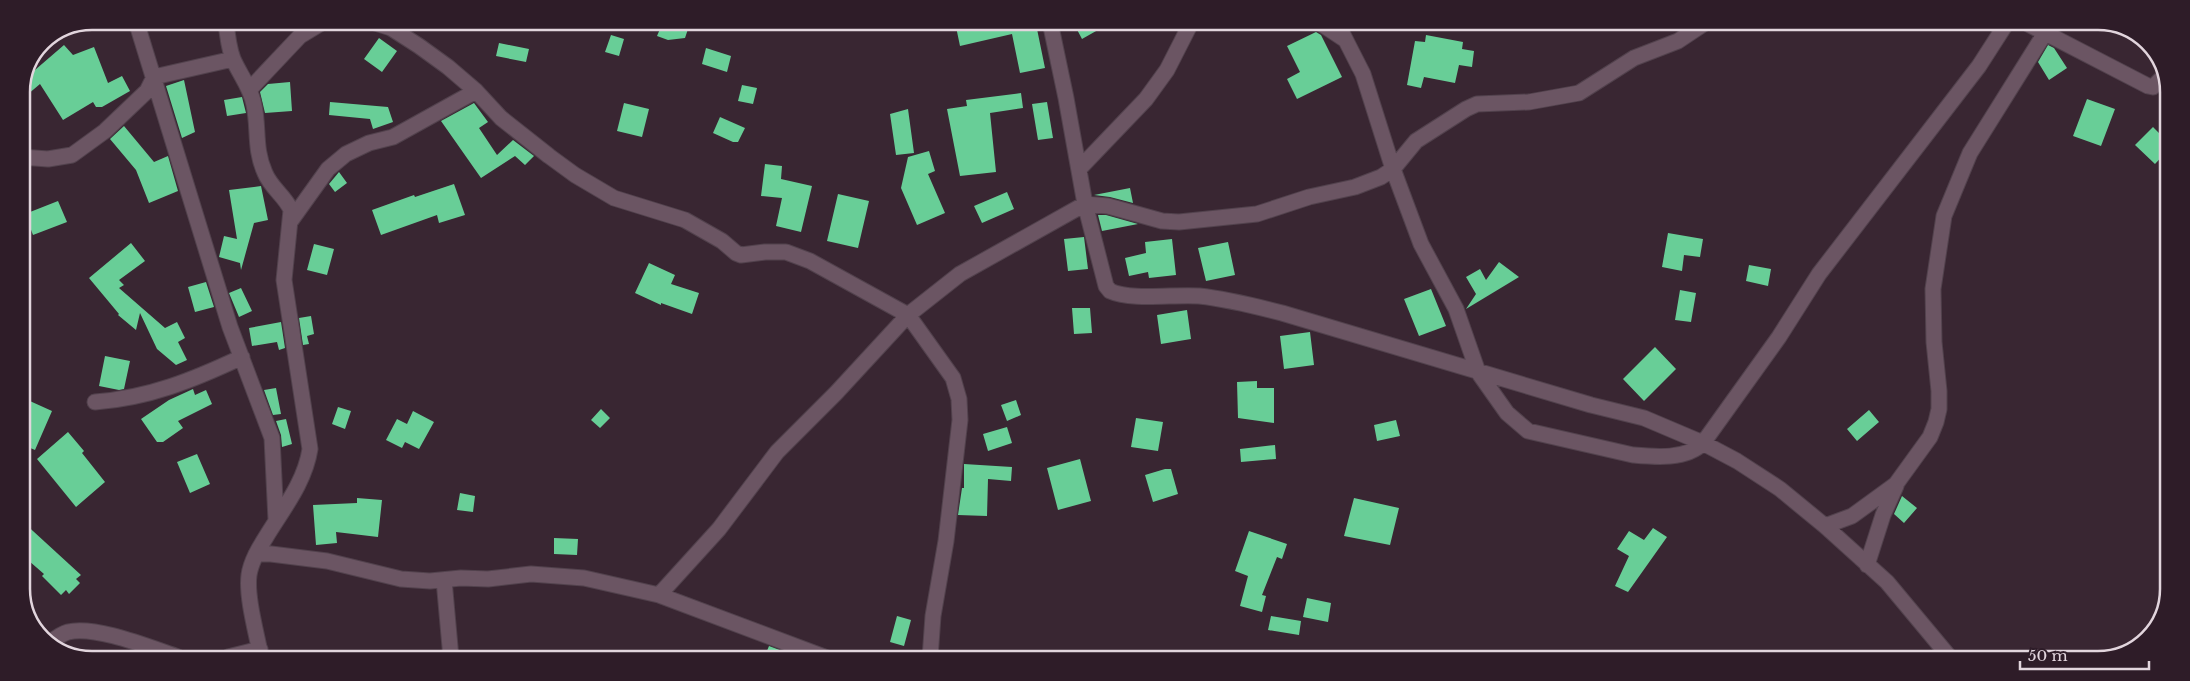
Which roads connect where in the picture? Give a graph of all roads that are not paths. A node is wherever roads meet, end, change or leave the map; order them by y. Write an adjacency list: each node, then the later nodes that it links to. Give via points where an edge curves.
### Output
1 (139, 30): 15 (street)
2 (228, 30): 14 (street)
3 (310, 30): 17 (street, via 300,36)
4 (394, 30): 18 (street)
5 (1052, 30): 20 (street)
6 (1187, 30): 20 (street, via 1167,70 1146,99)
7 (1330, 30): 13 (street)
8 (1340, 30): 13 (street)
9 (1694, 30): 21 (street, via 1678,41 1634,58 1578,93 1529,102 1477,104 1466,109 1416,141)
10 (2002, 30): 28 (street, via 1819,274 1779,337)
11 (2039, 30): 12 (street)
12 (2045, 33): 16 (street, via 2148,86 2153,87); 29 (street, via 1970,153 1944,216 1933,289 1939,409 1930,437)
13 (1344, 39): 21 (street, via 1363,74)
14 (233, 59): 15 (street); 17 (street)
15 (154, 77): 19 (street, via 147,91 105,131 72,155 48,159); 25 (street, via 200,235)
16 (2159, 81)
17 (250, 89): 23 (street, via 255,105 256,142 264,172 288,202)
18 (476, 91): 23 (street, via 393,136 346,154 328,169); 24 (street, via 501,118 550,156 614,198 685,220 741,255 786,252 810,261)
19 (30, 157)
20 (1079, 169): 22 (street)
21 (1393, 169): 22 (street, via 1354,187 1257,214 1214,219 1162,222 1108,206); 26 (street, via 1421,244 1456,309)
22 (1085, 204): 24 (street, via 960,274); 26 (street, via 1106,286 1115,293 1198,296 1247,304)
23 (290, 222): 30 (street, via 284,280 310,449 308,465 300,482)
24 (908, 315): 35 (street, via 777,452 719,529); 41 (street, via 953,378 959,399 960,420)
25 (242, 357): 27 (street, via 153,394); 30 (street, via 272,438)
26 (1478, 372): 28 (street, via 1644,418); 28 (street, via 1507,413 1528,431 1650,457 1695,451)
27 (94, 402)
28 (1703, 443): 31 (street, via 1780,488)
29 (1896, 484): 31 (street, via 1852,516); 33 (street)
30 (276, 520): 32 (street)
31 (1825, 526): 33 (street)
32 (256, 554): 34 (street, via 327,561 401,579); 38 (street, via 248,585)
33 (1868, 565): 42 (street, via 1887,582)
34 (444, 580): 35 (street, via 546,574 584,578); 39 (street)
35 (658, 595): 40 (street)
36 (55, 639): 37 (street, via 76,631 117,636)
37 (161, 651)
38 (260, 651)
39 (450, 651)
40 (808, 651)
41 (930, 651)
42 (1944, 651)

